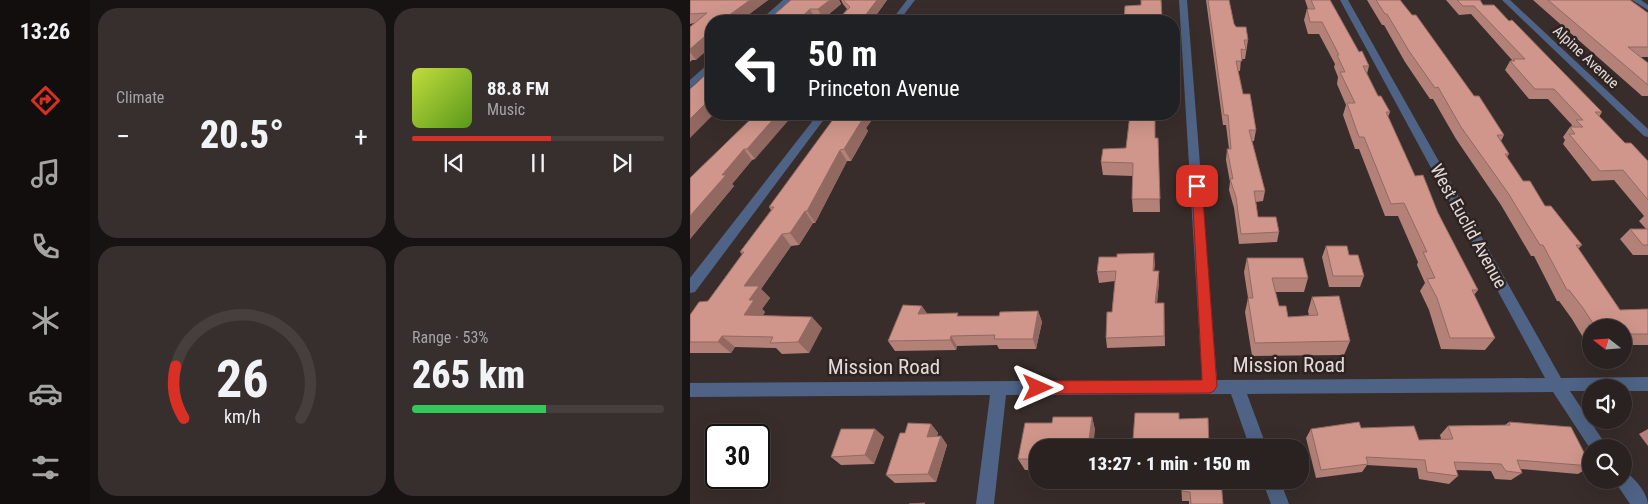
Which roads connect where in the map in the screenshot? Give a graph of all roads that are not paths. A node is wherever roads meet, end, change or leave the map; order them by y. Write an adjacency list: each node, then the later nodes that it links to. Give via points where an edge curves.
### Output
1 (787, 0): 8 (street)
2 (911, 0): 9 (street)
3 (1183, 0): 17 (street)
4 (1344, 0): 16 (street, West Euclid Avenue)
5 (1506, 0): 13 (street, Alpine Avenue)
6 (1636, 0): 7 (street)
7 (1648, 8)
8 (770, 15)
9 (900, 15)
10 (705, 71): 11 (street)
11 (690, 85)
12 (819, 120): 14 (street)
13 (1648, 134)
14 (690, 288)
15 (1648, 384): 16 (street, Mission Road)
16 (1557, 385): 18 (street, Mission Road); 22 (street, West Euclid Avenue)
17 (1210, 386): 18 (street, Mission Road); 19 (street, Mission Road)
18 (1236, 386): 21 (street)
19 (999, 388): 20 (street, Mission Road); 25 (street)
20 (690, 390)
21 (1256, 439)
22 (1594, 439)
23 (1274, 489): 26 (street)
24 (1629, 489): 27 (street)
25 (985, 504)
26 (1280, 504)
27 (1640, 504)

